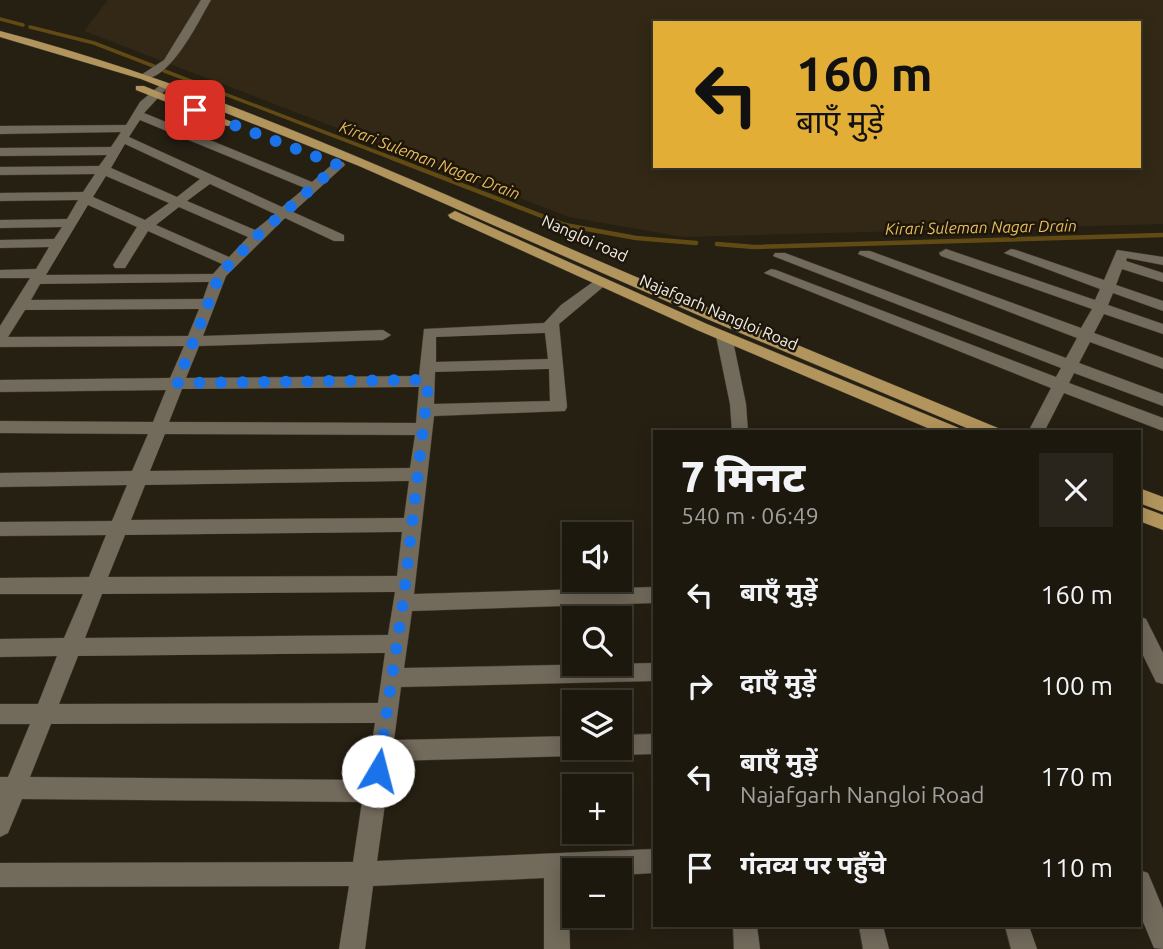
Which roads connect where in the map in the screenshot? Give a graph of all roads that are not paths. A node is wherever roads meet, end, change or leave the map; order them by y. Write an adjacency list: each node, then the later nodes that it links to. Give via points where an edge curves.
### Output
1 (206, 0): 4 (street, via 168,62)
2 (0, 34): 4 (main road, Nangloi road)
3 (0, 43): 5 (main road, Najafgarh Nangloi Road)
4 (145, 77): 5 (main road, Nangloi road)
5 (159, 89): 6 (street); 10 (main road, Najafgarh Nangloi Road); 64 (main road, Nangloi road, via 363,163)
6 (138, 115): 8 (street); 14 (street)
7 (0, 130): 8 (street)
8 (123, 139): 9 (street); 11 (street); 13 (street)
9 (0, 152)
10 (338, 165): 14 (street); 39 (main road, Najafgarh Nangloi Road)
11 (104, 170): 12 (street); 16 (street); 17 (street)
12 (0, 172)
13 (210, 178): 17 (street); 18 (street)
14 (313, 187): 18 (street)
15 (0, 197): 16 (street)
16 (87, 197): 20 (street); 21 (street)
17 (177, 202): 21 (street); 22 (street)
18 (285, 212): 22 (street); 23 (street)
19 (0, 223): 20 (street)
20 (71, 223): 24 (street)
21 (145, 226): 31 (street); 33 (street)
22 (257, 236): 31 (street)
23 (340, 238)
24 (59, 243): 25 (street); 36 (street)
25 (0, 244)
26 (946, 253): 43 (street)
27 (1011, 253): 40 (street)
28 (866, 254): 47 (street)
29 (780, 256): 54 (street)
30 (1163, 261): 32 (street, via 1122,253)
31 (229, 262): 37 (street)
32 (1118, 263): 38 (street); 40 (street)
33 (120, 265)
34 (771, 273): 58 (street)
35 (0, 274): 36 (street)
36 (38, 277): 37 (street); 44 (street)
37 (219, 278): 41 (street)
38 (1163, 278)
39 (603, 282): 45 (street, via 566,308); 49 (main road, Najafgarh Nangloi Road)
40 (1108, 287): 42 (street); 43 (street)
41 (208, 304): 44 (street); 51 (street)
42 (1163, 306)
43 (1100, 307): 46 (street); 47 (street)
44 (12, 311): 50 (street)
45 (551, 328): 52 (street); 55 (street, via 429,332)
46 (1163, 329)
47 (1086, 334): 53 (street); 54 (street)
48 (383, 335): 51 (street)
49 (724, 336): 65 (street); 66 (main road, Najafgarh Nangloi Road)
50 (0, 340): 51 (street)
51 (193, 341): 56 (street)
52 (556, 364): 55 (street); 60 (street, via 559,407)
53 (1163, 364)
54 (1070, 365): 58 (street); 59 (street)
55 (427, 374): 56 (street); 60 (street)
56 (177, 383): 57 (street); 61 (street)
57 (0, 386)
58 (1059, 386): 62 (street); 67 (street)
59 (1163, 400)
60 (425, 419): 61 (street, via 183,429); 68 (street)
61 (160, 425): 63 (street); 69 (street)
62 (1163, 425)
63 (0, 426)
64 (967, 427)
65 (740, 430)
66 (948, 430)
67 (1036, 430)
68 (418, 474): 69 (street); 75 (street)
69 (139, 477): 70 (street); 76 (street)
70 (0, 480)
71 (1141, 496): 72 (main road)
72 (1163, 505)
73 (1141, 514): 74 (main road)
74 (1163, 523)
75 (412, 524): 76 (street); 80 (street)
76 (119, 528): 77 (street); 78 (street)
77 (0, 529)
78 (96, 585): 79 (street); 80 (street); 84 (street)
79 (0, 586)
80 (404, 593): 81 (street); 83 (street)
81 (653, 595)
82 (1141, 629): 87 (street)
83 (397, 644): 84 (street); 88 (street)
84 (72, 646): 85 (street); 89 (street)
85 (0, 648)
86 (653, 672): 88 (street)
87 (1163, 675)
88 (392, 678): 90 (street)
89 (45, 713): 90 (street); 91 (street); 96 (street)
90 (387, 713): 95 (street)
91 (0, 714)
92 (653, 744): 93 (street)
93 (632, 745)
94 (562, 746): 95 (street)
95 (381, 751): 97 (street)
96 (8, 788): 97 (street); 98 (street)
97 (375, 791): 101 (street)
98 (0, 825)
99 (653, 861): 100 (street)
100 (556, 865): 101 (street); 109 (street)
101 (363, 874): 102 (street); 108 (street)
102 (0, 875)
103 (1141, 886): 107 (street)
104 (745, 927): 110 (street)
105 (871, 927): 111 (street)
106 (1017, 927): 112 (street)
107 (1163, 939)
108 (352, 949)
109 (557, 949)
110 (747, 949)
111 (876, 949)
112 (1024, 949)

